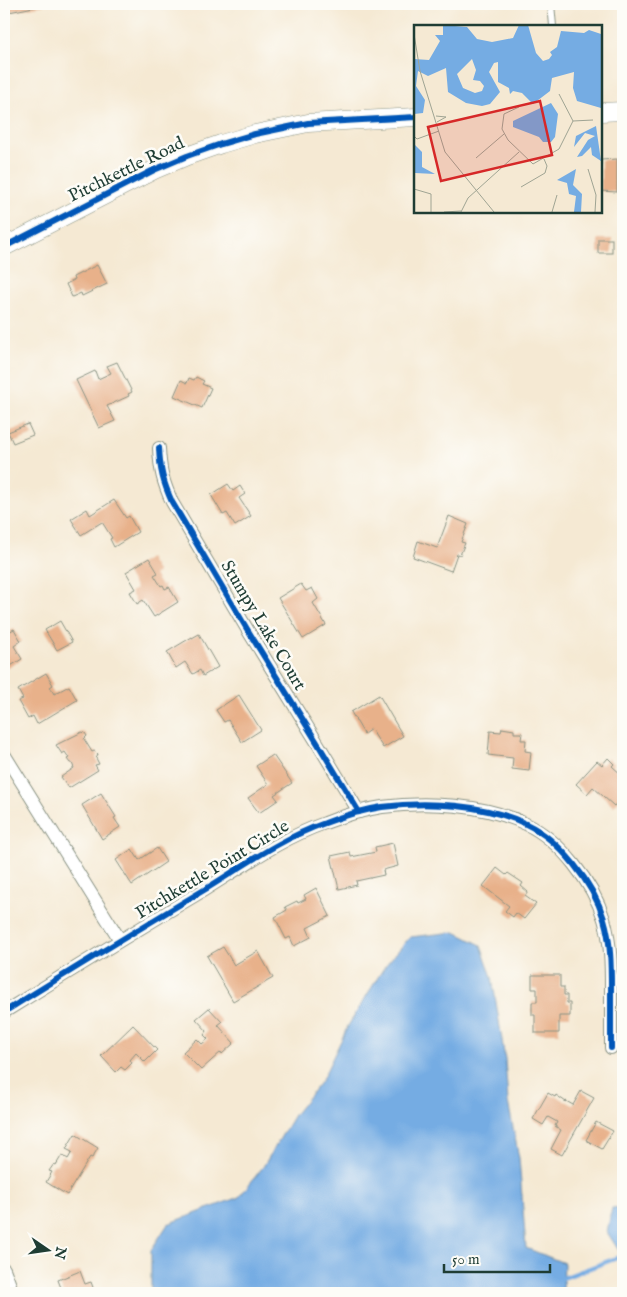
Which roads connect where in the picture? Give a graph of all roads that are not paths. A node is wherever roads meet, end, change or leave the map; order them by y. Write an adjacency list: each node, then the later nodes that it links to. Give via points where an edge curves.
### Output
1 (551, 4): 2 (lane)
2 (553, 25)
3 (623, 111): 4 (main road)
4 (602, 112)
5 (414, 116): 6 (main road, Pitchkettle Road, via 308,122 221,144 154,170)
6 (4, 247)
7 (159, 448): 9 (street, Stumpy Lake Court, via 160,469 172,502)
8 (4, 754): 10 (street)
9 (359, 812): 10 (street, Pitchkettle Point Circle, via 324,823 280,843); 12 (street, Pitchkettle Point Circle, via 421,805 484,810 527,824 558,848 586,882 604,918 611,958)
10 (120, 940): 11 (street, Pitchkettle Point Circle)
11 (4, 1012)
12 (612, 1048)
13 (4, 1269): 14 (street)
14 (13, 1293)

